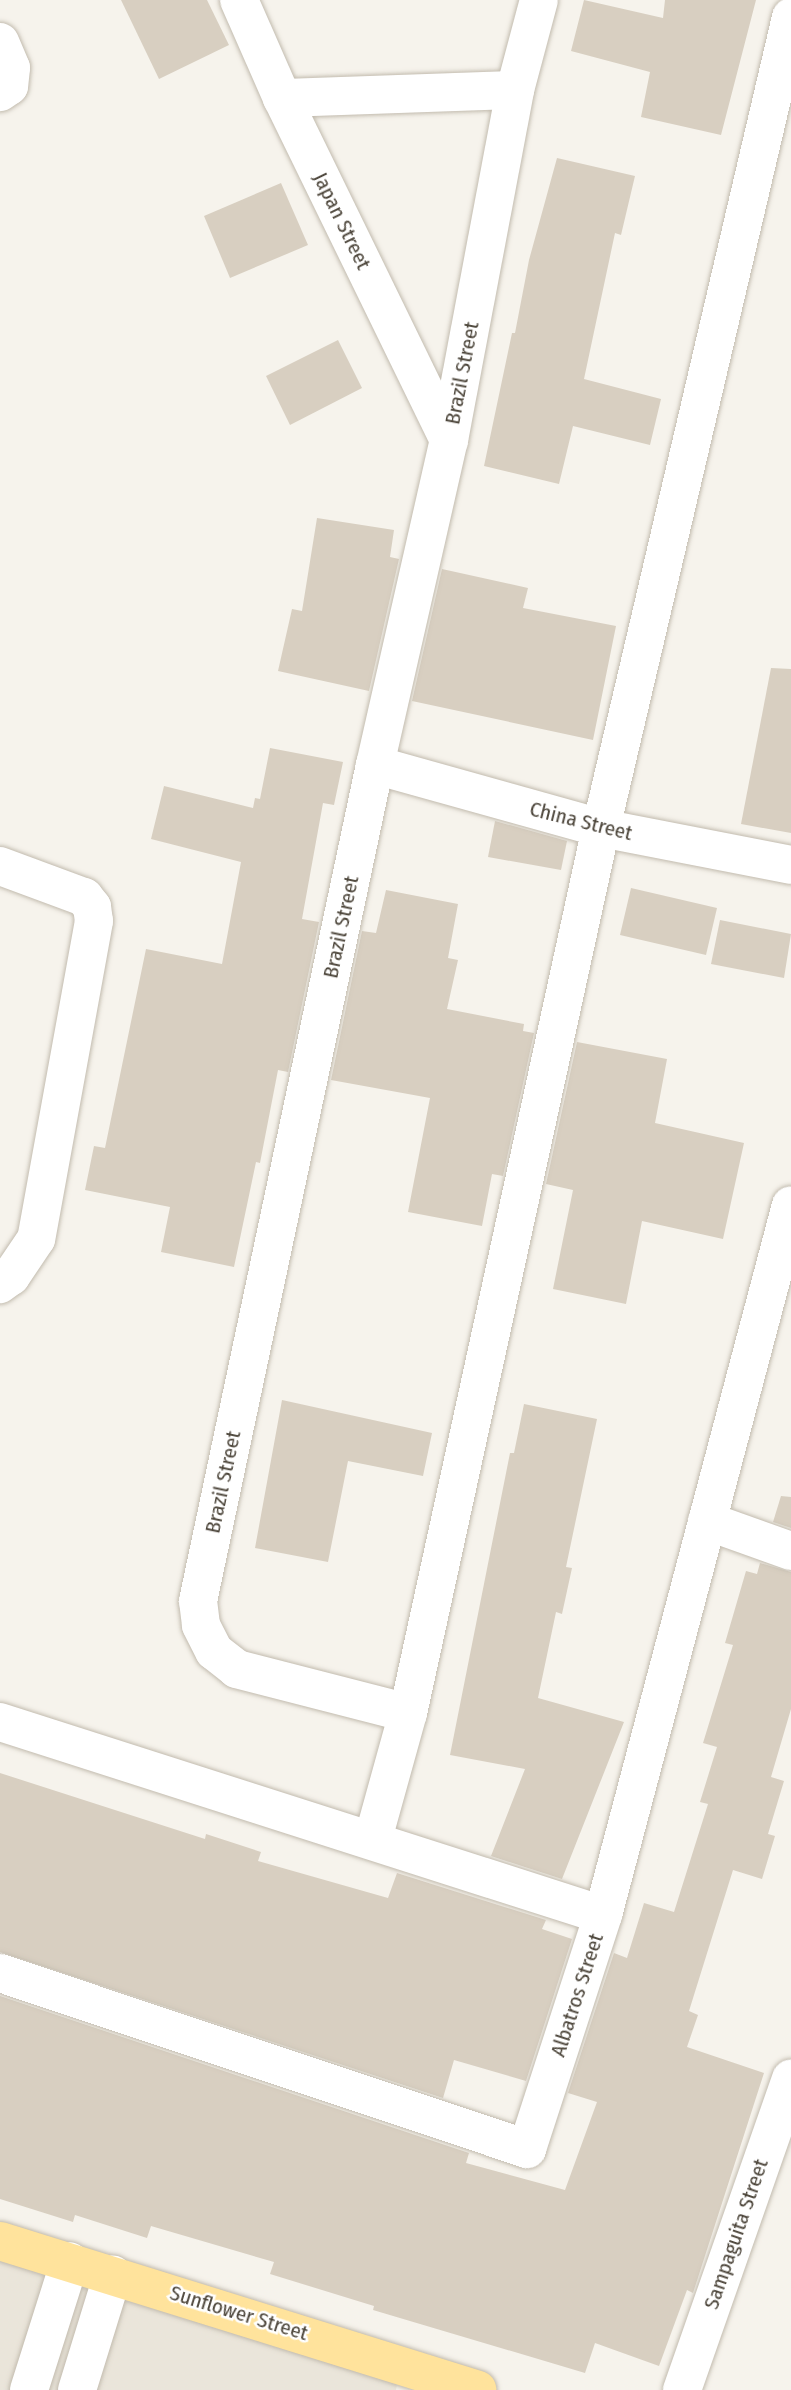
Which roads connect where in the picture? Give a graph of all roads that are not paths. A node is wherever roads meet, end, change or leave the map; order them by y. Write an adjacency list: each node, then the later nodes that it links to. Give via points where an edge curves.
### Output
1 (239, 0): 7 (street, Japan Street)
2 (539, 0): 5 (street, Brazil Street)
3 (791, 17): 10 (street)
4 (0, 42): 6 (street, via 11,68 9,86)
5 (515, 90): 7 (street); 8 (street, Brazil Street)
6 (0, 92)
7 (282, 98): 8 (street, Japan Street)
8 (449, 440): 9 (street, Brazil Street)
9 (375, 765): 10 (street, China Street); 17 (street, Brazil Street, via 198,1601 201,1625 214,1651 237,1669)
10 (601, 828): 11 (street, China Street); 17 (street)
11 (791, 865)
12 (0, 866): 14 (street, via 84,897 92,907 94,921 36,1239 11,1276)
13 (791, 1205): 15 (street)
14 (0, 1284)
15 (707, 1521): 16 (street); 20 (street)
16 (791, 1551)
17 (408, 1713): 19 (street)
18 (0, 1722): 19 (street, Albatros Street)
19 (373, 1839): 20 (street, Albatros Street)
20 (603, 1916): 21 (street, Albatros Street, via 527,2149)
21 (0, 1973)
22 (791, 2078): 30 (street, Sampaguita Street)
23 (0, 2241): 24 (main road, Sunflower Street)
24 (70, 2261): 25 (main road, Sunflower Street); 27 (street)
25 (113, 2274): 26 (main road, Sunflower Street); 28 (street)
26 (412, 2379): 29 (main road, Sunflower Street)
27 (29, 2390)
28 (77, 2390)
29 (477, 2390)
30 (682, 2390)

